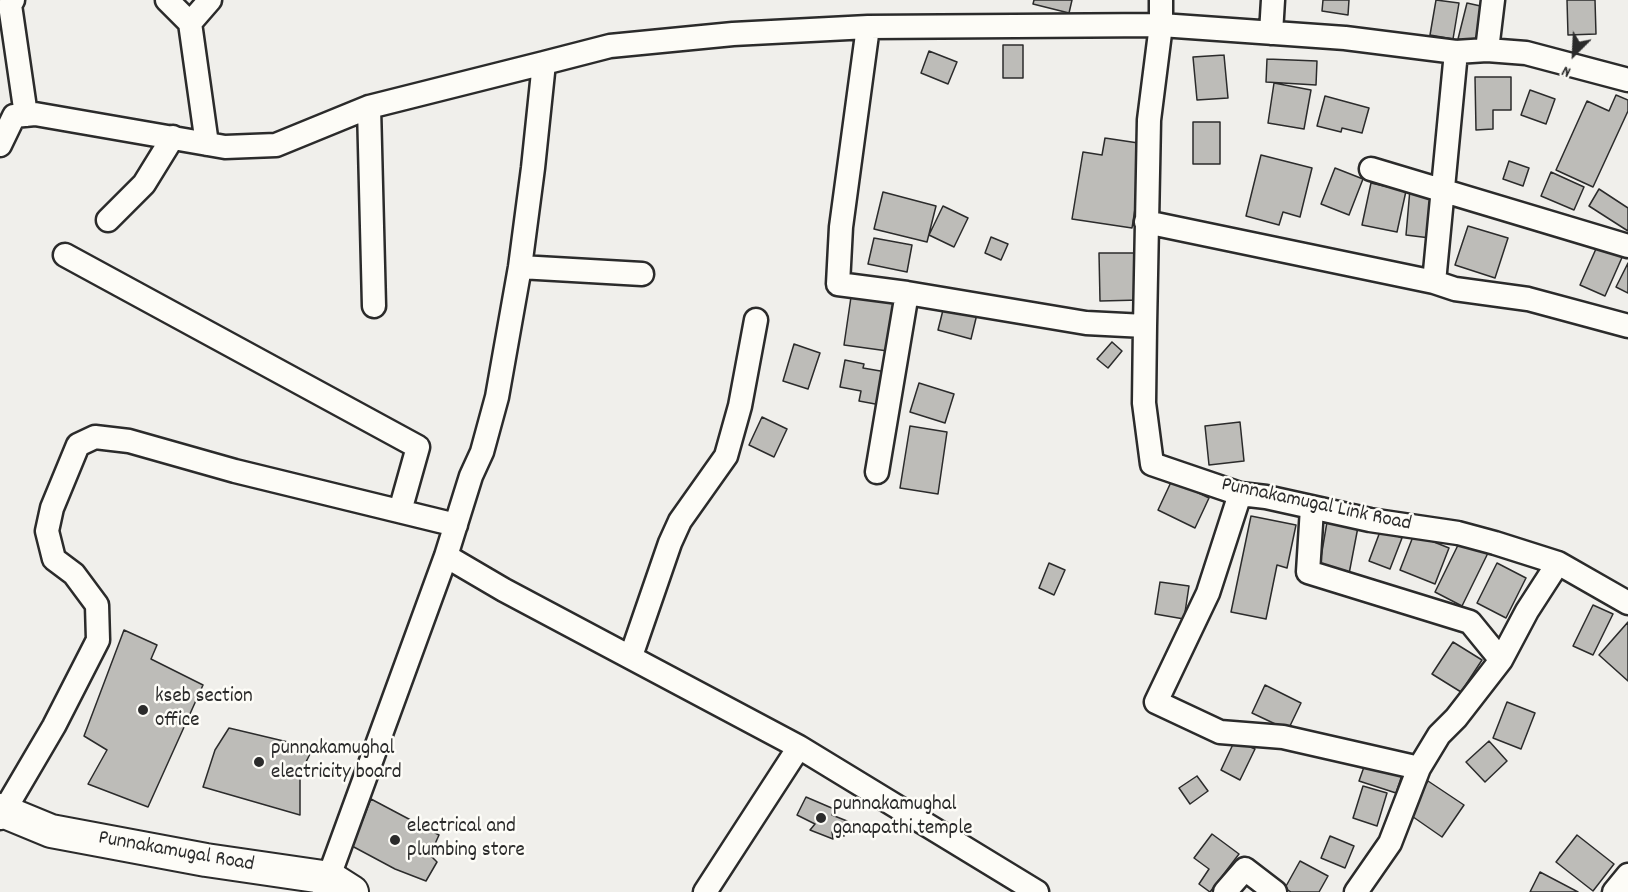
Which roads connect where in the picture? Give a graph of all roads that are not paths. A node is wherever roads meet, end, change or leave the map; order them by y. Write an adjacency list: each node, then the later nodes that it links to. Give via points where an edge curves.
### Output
1 (167, 0): 7 (street)
2 (210, 0): 7 (street)
3 (1161, 0): 8 (street)
4 (1273, 0): 10 (street)
5 (1493, 0): 11 (street)
6 (8, 4): 16 (street)
7 (189, 23): 18 (street)
8 (1161, 25): 9 (street); 10 (street); 23 (street, via 1149,120)
9 (868, 27): 13 (street, via 610,45); 29 (street, via 841,227 838,284)
10 (1271, 33): 12 (street)
11 (1488, 50): 12 (street); 14 (street, via 1526,53)
12 (1456, 52): 21 (street)
13 (544, 63): 15 (street); 26 (street)
14 (1628, 80)
15 (369, 107): 18 (street, via 276,145); 30 (street)
16 (13, 117): 17 (street, via 36,114); 19 (street)
17 (173, 137): 18 (street); 22 (street, via 144,184)
18 (207, 144)
19 (0, 145)
20 (1371, 169): 21 (street)
21 (1443, 190): 24 (street); 28 (street)
22 (108, 220)
23 (1146, 222): 28 (street); 32 (street)
24 (1628, 246)
25 (65, 255): 37 (street, via 418,447)
26 (520, 267): 27 (street); 38 (street, via 497,397)
27 (642, 274)
28 (1434, 282): 33 (street, via 1455,289 1528,299)
29 (907, 293): 32 (street, via 1086,323); 34 (street)
30 (374, 306)
31 (756, 320): 42 (street, via 726,456 680,521)
32 (1145, 326): 35 (street, Punnakamugal Link Road, via 1144,403 1152,464)
33 (1628, 327)
34 (877, 472)
35 (1240, 494): 36 (street, Punnakamugal Link Road); 45 (street, via 1208,593 1156,702 1220,732 1283,737)
36 (1312, 508): 40 (street, Punnakamugal Link Road, via 1458,533); 43 (street, via 1308,572 1470,622)
37 (400, 511): 38 (street); 46 (street, via 129,441 95,437 78,445 52,508 47,531 54,560 74,574 97,605 98,640 54,726)
38 (456, 525): 39 (street)
39 (446, 556): 42 (street); 48 (street)
40 (1558, 563): 41 (street, Punnakamugal Link Road); 43 (street)
41 (1628, 603)
42 (631, 656): 44 (street)
43 (1501, 660): 45 (street, via 1439,735)
44 (799, 747): 49 (street); 50 (street)
45 (1419, 768): 53 (street, via 1390,843)
46 (2, 814): 48 (street, Punnakamugal Road, via 51,831)
47 (1628, 875): 54 (street)
48 (335, 888)
49 (705, 892)
50 (1037, 892)
51 (1225, 892): 52 (street, via 1245,869)
52 (1275, 892)
53 (1356, 892)
54 (1614, 892)

